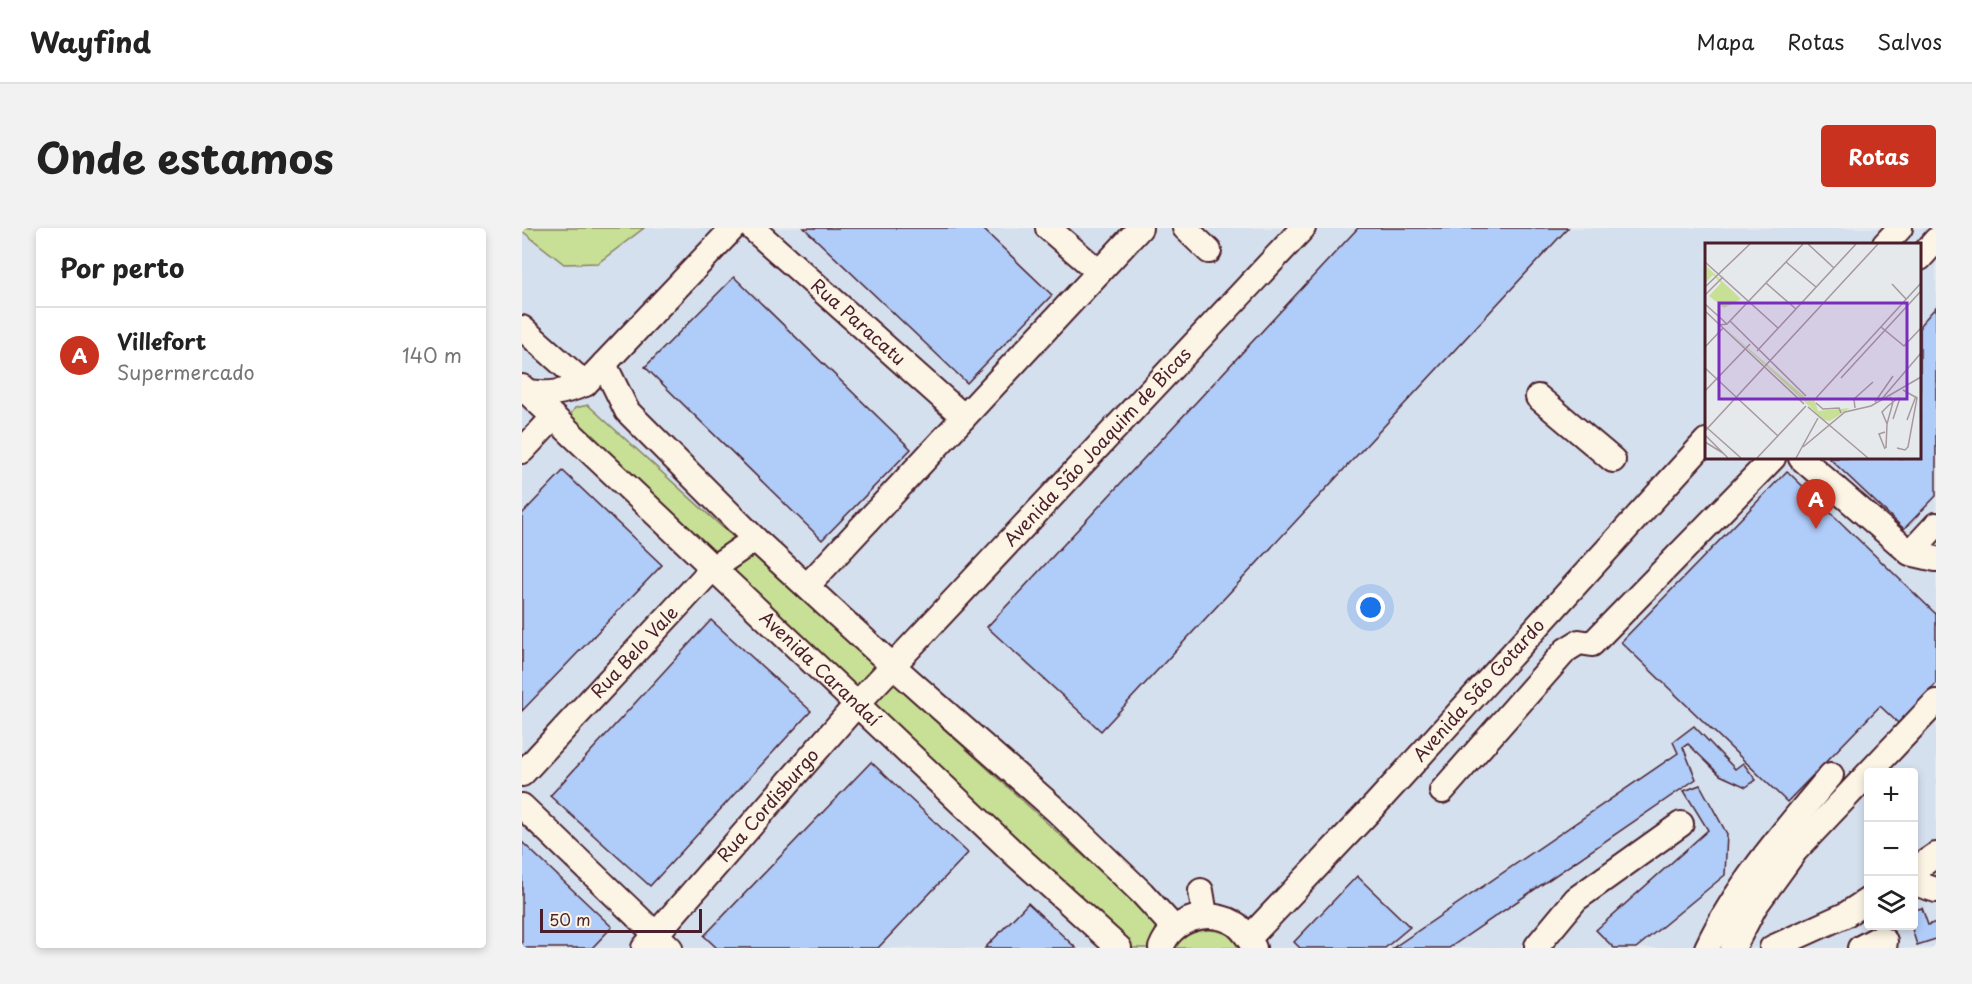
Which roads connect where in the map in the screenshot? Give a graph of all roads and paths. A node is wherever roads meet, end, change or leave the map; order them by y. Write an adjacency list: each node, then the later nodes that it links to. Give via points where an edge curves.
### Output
1 (733, 228): 14 (lane)
2 (752, 228): 18 (lane, Rua Paracatu)
3 (1048, 228): 12 (lane)
4 (1140, 228): 12 (lane)
5 (1185, 228): 10 (lane)
6 (1303, 228): 31 (lane, Avenida São Joaquim de Bicas)
7 (1900, 228): 9 (lane)
8 (1936, 240): 11 (lane)
9 (1886, 243)
10 (1209, 251)
11 (1921, 257)
12 (1099, 272): 18 (lane)
13 (522, 328): 15 (lane)
14 (604, 364): 15 (lane); 26 (lane, via 627,411)
15 (585, 384): 16 (lane, via 562,393)
16 (524, 390): 19 (lane, Avenida Carandaí)
17 (1538, 397): 24 (lane)
18 (964, 417): 30 (lane)
19 (553, 418): 21 (lane); 29 (lane, Avenida Carandaí)
20 (1705, 443): 48 (lane, Avenida São Gotardo)
21 (522, 451)
22 (1772, 459): 36 (lane, Avenida São Gotardo, via 1592,644 1579,642 1566,650)
23 (1802, 459): 27 (lane)
24 (1613, 460)
25 (1936, 525): 27 (lane)
26 (755, 539): 29 (lane, Rua Belo Vale); 30 (lane)
27 (1910, 553): 28 (lane)
28 (1936, 559)
29 (713, 568): 33 (lane, Avenida Carandaí); 34 (lane, Rua Belo Vale)
30 (807, 586): 31 (lane)
31 (893, 666): 33 (lane, Rua Cordisburgo); 46 (lane, via 1048,804 1120,859)
32 (1936, 702): 53 (lane, via 1795,850 1755,906)
33 (856, 705): 49 (lane, Rua Cordisburgo); 50 (lane, Avenida Carandaí)
34 (522, 774)
35 (1831, 775): 52 (lane, via 1766,853)
36 (1442, 791)
37 (522, 806): 49 (lane)
38 (1682, 824): 51 (lane, via 1576,899)
39 (1936, 855): 40 (lane)
40 (1918, 867)
41 (1918, 884): 42 (lane)
42 (1936, 890)
43 (1201, 891): 45 (lane)
44 (1864, 903): 47 (lane)
45 (1205, 915): 46 (lane, via 1188,919); 48 (lane, Avenida São Gotardo, via 1237,926)
46 (1168, 938)
47 (1811, 940): 54 (lane)
48 (1251, 943)
49 (657, 944)
50 (1119, 948)
51 (1538, 948)
52 (1707, 948)
53 (1733, 948)
54 (1772, 948)
55 (1860, 948): 56 (lane, via 1881,938)
56 (1884, 948)

